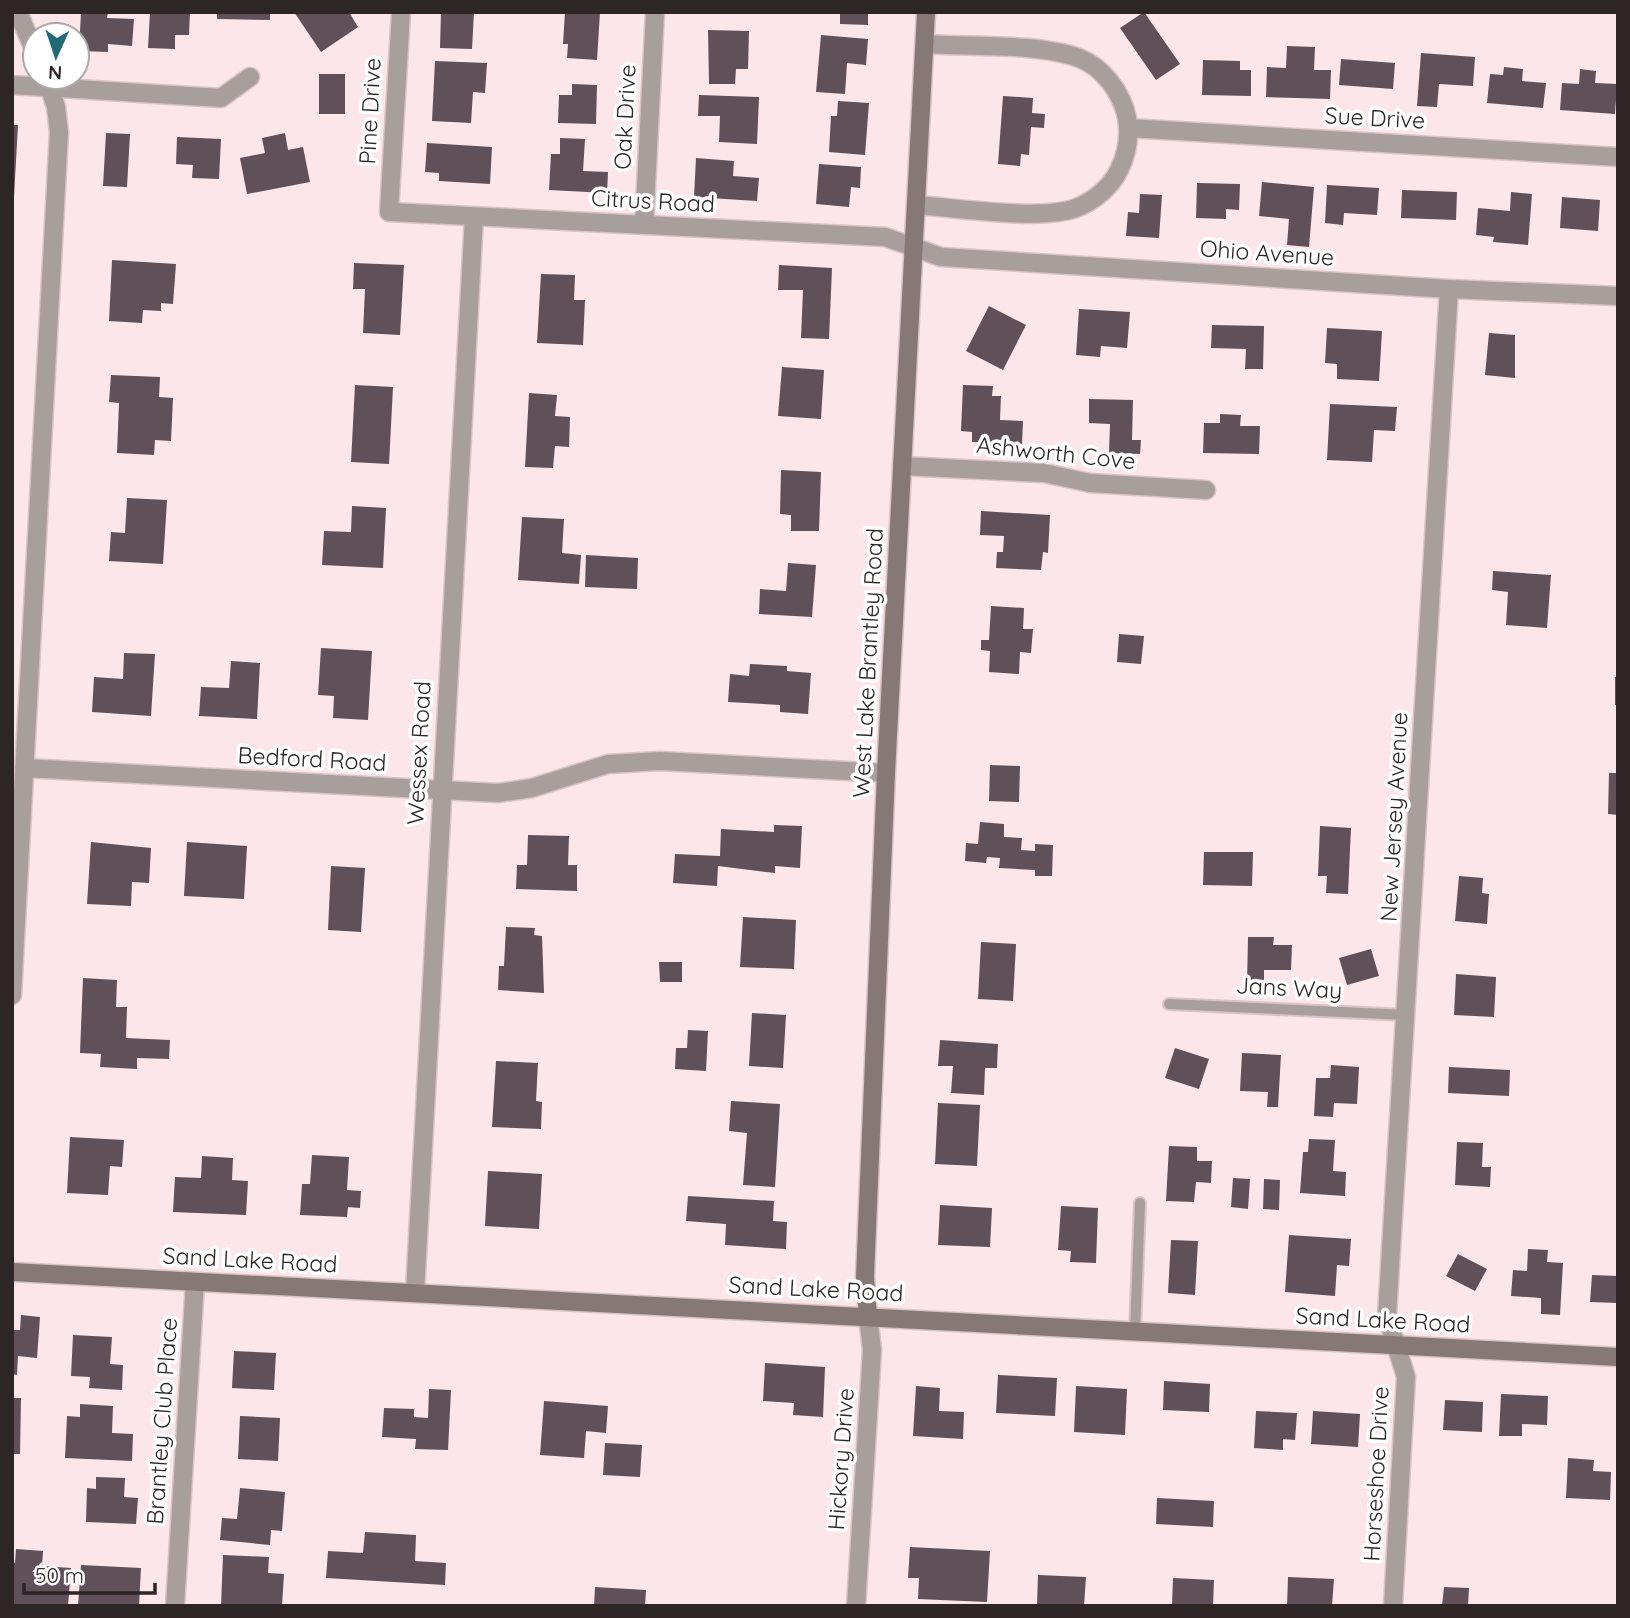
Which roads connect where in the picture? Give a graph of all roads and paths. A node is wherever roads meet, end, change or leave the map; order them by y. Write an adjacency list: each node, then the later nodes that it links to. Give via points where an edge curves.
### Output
1 (401, 12): 11 (street, Pine Drive)
2 (655, 12): 13 (street, Oak Drive)
3 (926, 12): 4 (street, West Lake Brantley Road)
4 (925, 44): 8 (street, via 1051,51 1080,58 1100,69 1117,93); 10 (street, West Lake Brantley Road)
5 (250, 77): 6 (street, via 221,98)
6 (91, 86)
7 (50, 91): 19 (street, via 59,132)
8 (1128, 128): 9 (street, Sue Drive); 10 (street, via 1125,158 1115,178 1098,196 1076,208 1048,213)
9 (1618, 157)
10 (917, 205): 14 (street, West Lake Brantley Road)
11 (389, 212): 12 (street, Citrus Road)
12 (474, 217): 13 (street, Citrus Road); 21 (street, Wessex Road)
13 (644, 225): 14 (street, Citrus Road, via 885,237)
14 (914, 247): 15 (street, Ohio Avenue, via 941,257); 17 (street, West Lake Brantley Road)
15 (1449, 289): 16 (street, Ohio Avenue); 24 (street, New Jersey Avenue)
16 (1618, 296)
17 (902, 466): 18 (street, Ashworth Cove, via 1044,473 1090,483); 20 (street, West Lake Brantley Road)
18 (1206, 491)
19 (24, 768): 21 (street, Bedford Road); 22 (street)
20 (886, 773): 21 (street, Bedford Road, via 660,761 608,764 532,788 498,793); 29 (street, West Lake Brantley Road, via 865,1277)
21 (442, 791): 28 (street, Wessex Road)
22 (12, 995)
23 (1169, 1004): 24 (lane, Jans Way)
24 (1407, 1015): 31 (street, New Jersey Avenue, via 1387,1316)
25 (1140, 1203): 30 (lane)
26 (12, 1272): 27 (street, Sand Lake Road)
27 (195, 1282): 28 (street, Sand Lake Road); 33 (street, Brantley Club Place)
28 (415, 1292): 29 (street, Sand Lake Road)
29 (868, 1316): 30 (street, Sand Lake Road); 34 (street, Hickory Drive, via 872,1350)
30 (1135, 1331): 31 (street, Sand Lake Road)
31 (1396, 1345): 32 (street, Sand Lake Road); 35 (street, Horseshoe Drive, via 1406,1377)
32 (1618, 1357)
33 (175, 1606)
34 (856, 1606)
35 (1393, 1606)

